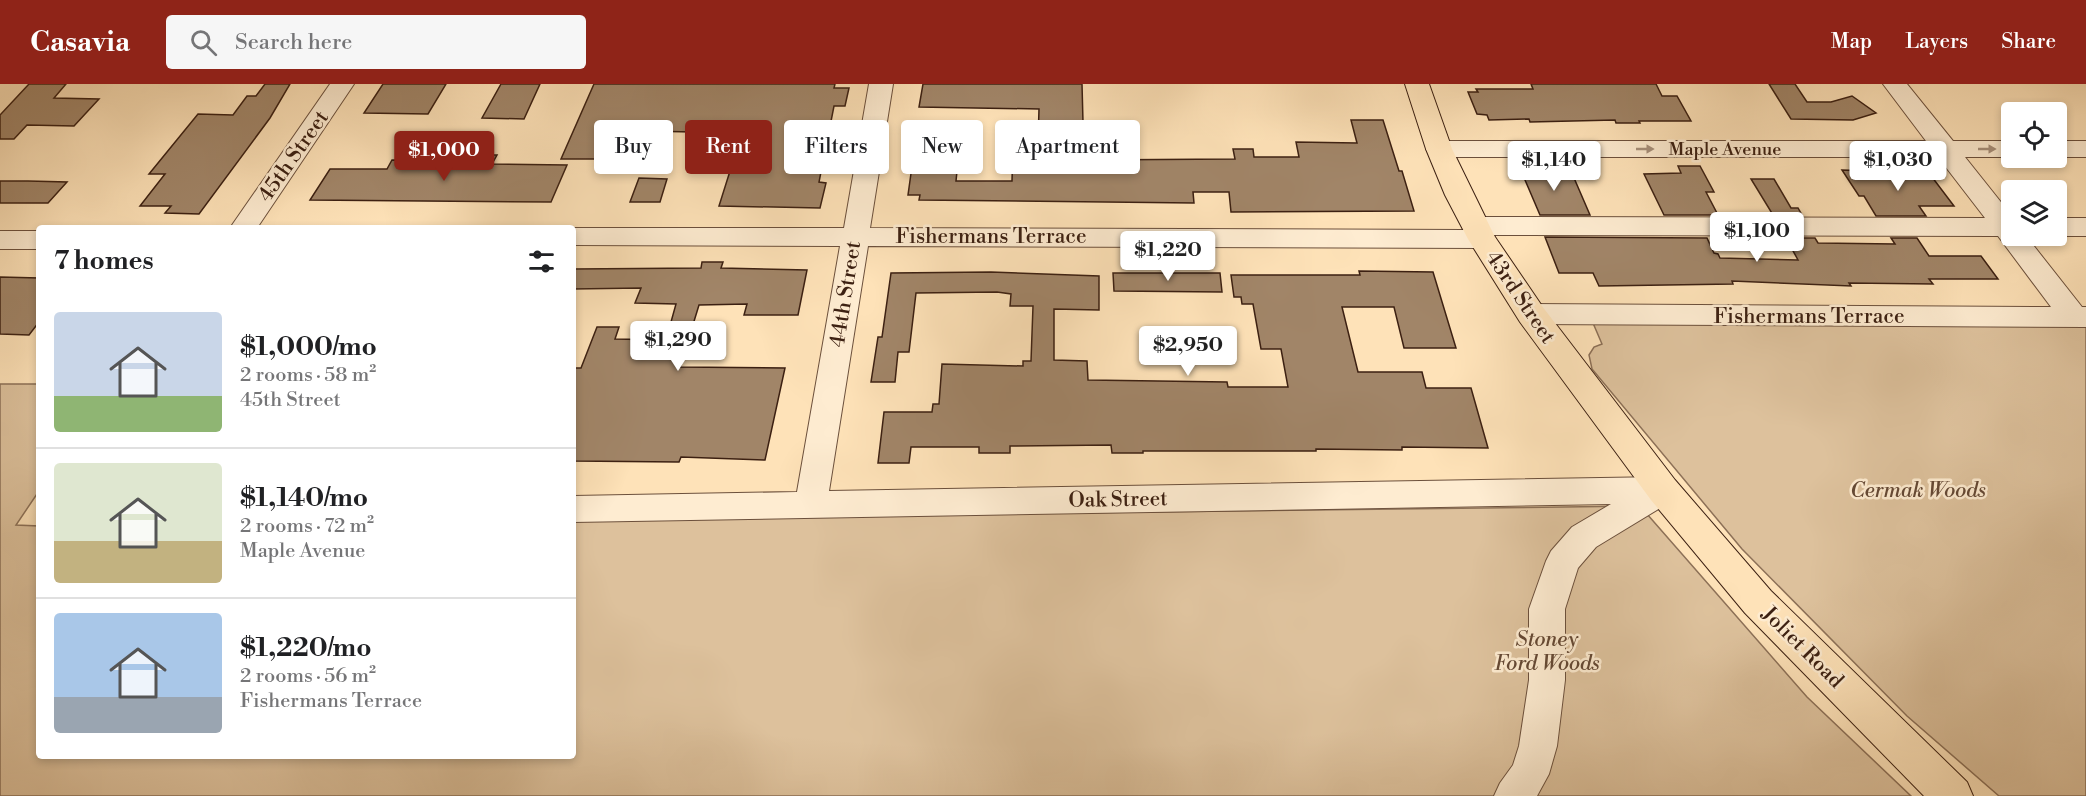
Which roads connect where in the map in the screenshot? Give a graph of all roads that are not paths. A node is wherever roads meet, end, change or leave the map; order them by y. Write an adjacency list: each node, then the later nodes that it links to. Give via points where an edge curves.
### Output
1 (342, 84): 11 (street, 45th Street)
2 (881, 84): 17 (street, 44th Street)
3 (1417, 84): 5 (main road, 43rd Street)
4 (1895, 84): 6 (street)
5 (1439, 149): 6 (street, Maple Avenue, one-way to 6); 15 (main road, 43rd Street)
6 (1946, 149): 7 (street, Maple Avenue, one-way to 7); 10 (street)
7 (2001, 149)
8 (2067, 149): 9 (street)
9 (2086, 149)
10 (2001, 219)
11 (245, 225)
12 (2067, 227): 13 (street)
13 (2086, 227)
14 (2001, 231): 15 (street, Fishermans Terrace)
15 (1478, 233): 17 (street, Fishermans Terrace); 21 (main road, 43rd Street)
16 (576, 236): 17 (street, Fishermans Terrace)
17 (855, 236): 24 (street, 44th Street)
18 (0, 240): 19 (street)
19 (36, 240)
20 (2022, 246): 22 (street)
21 (1531, 314): 22 (street, Fishermans Terrace); 23 (main road, 43rd Street)
22 (2080, 317)
23 (1663, 490): 24 (street, Oak Street); 26 (street, via 1584,537 1563,561 1548,609 1547,680 1538,746 1530,774); 27 (main road, Joliet Road, via 1758,602)
24 (811, 504): 25 (street, Oak Street)
25 (576, 508)
26 (1514, 796)
27 (1952, 796)

